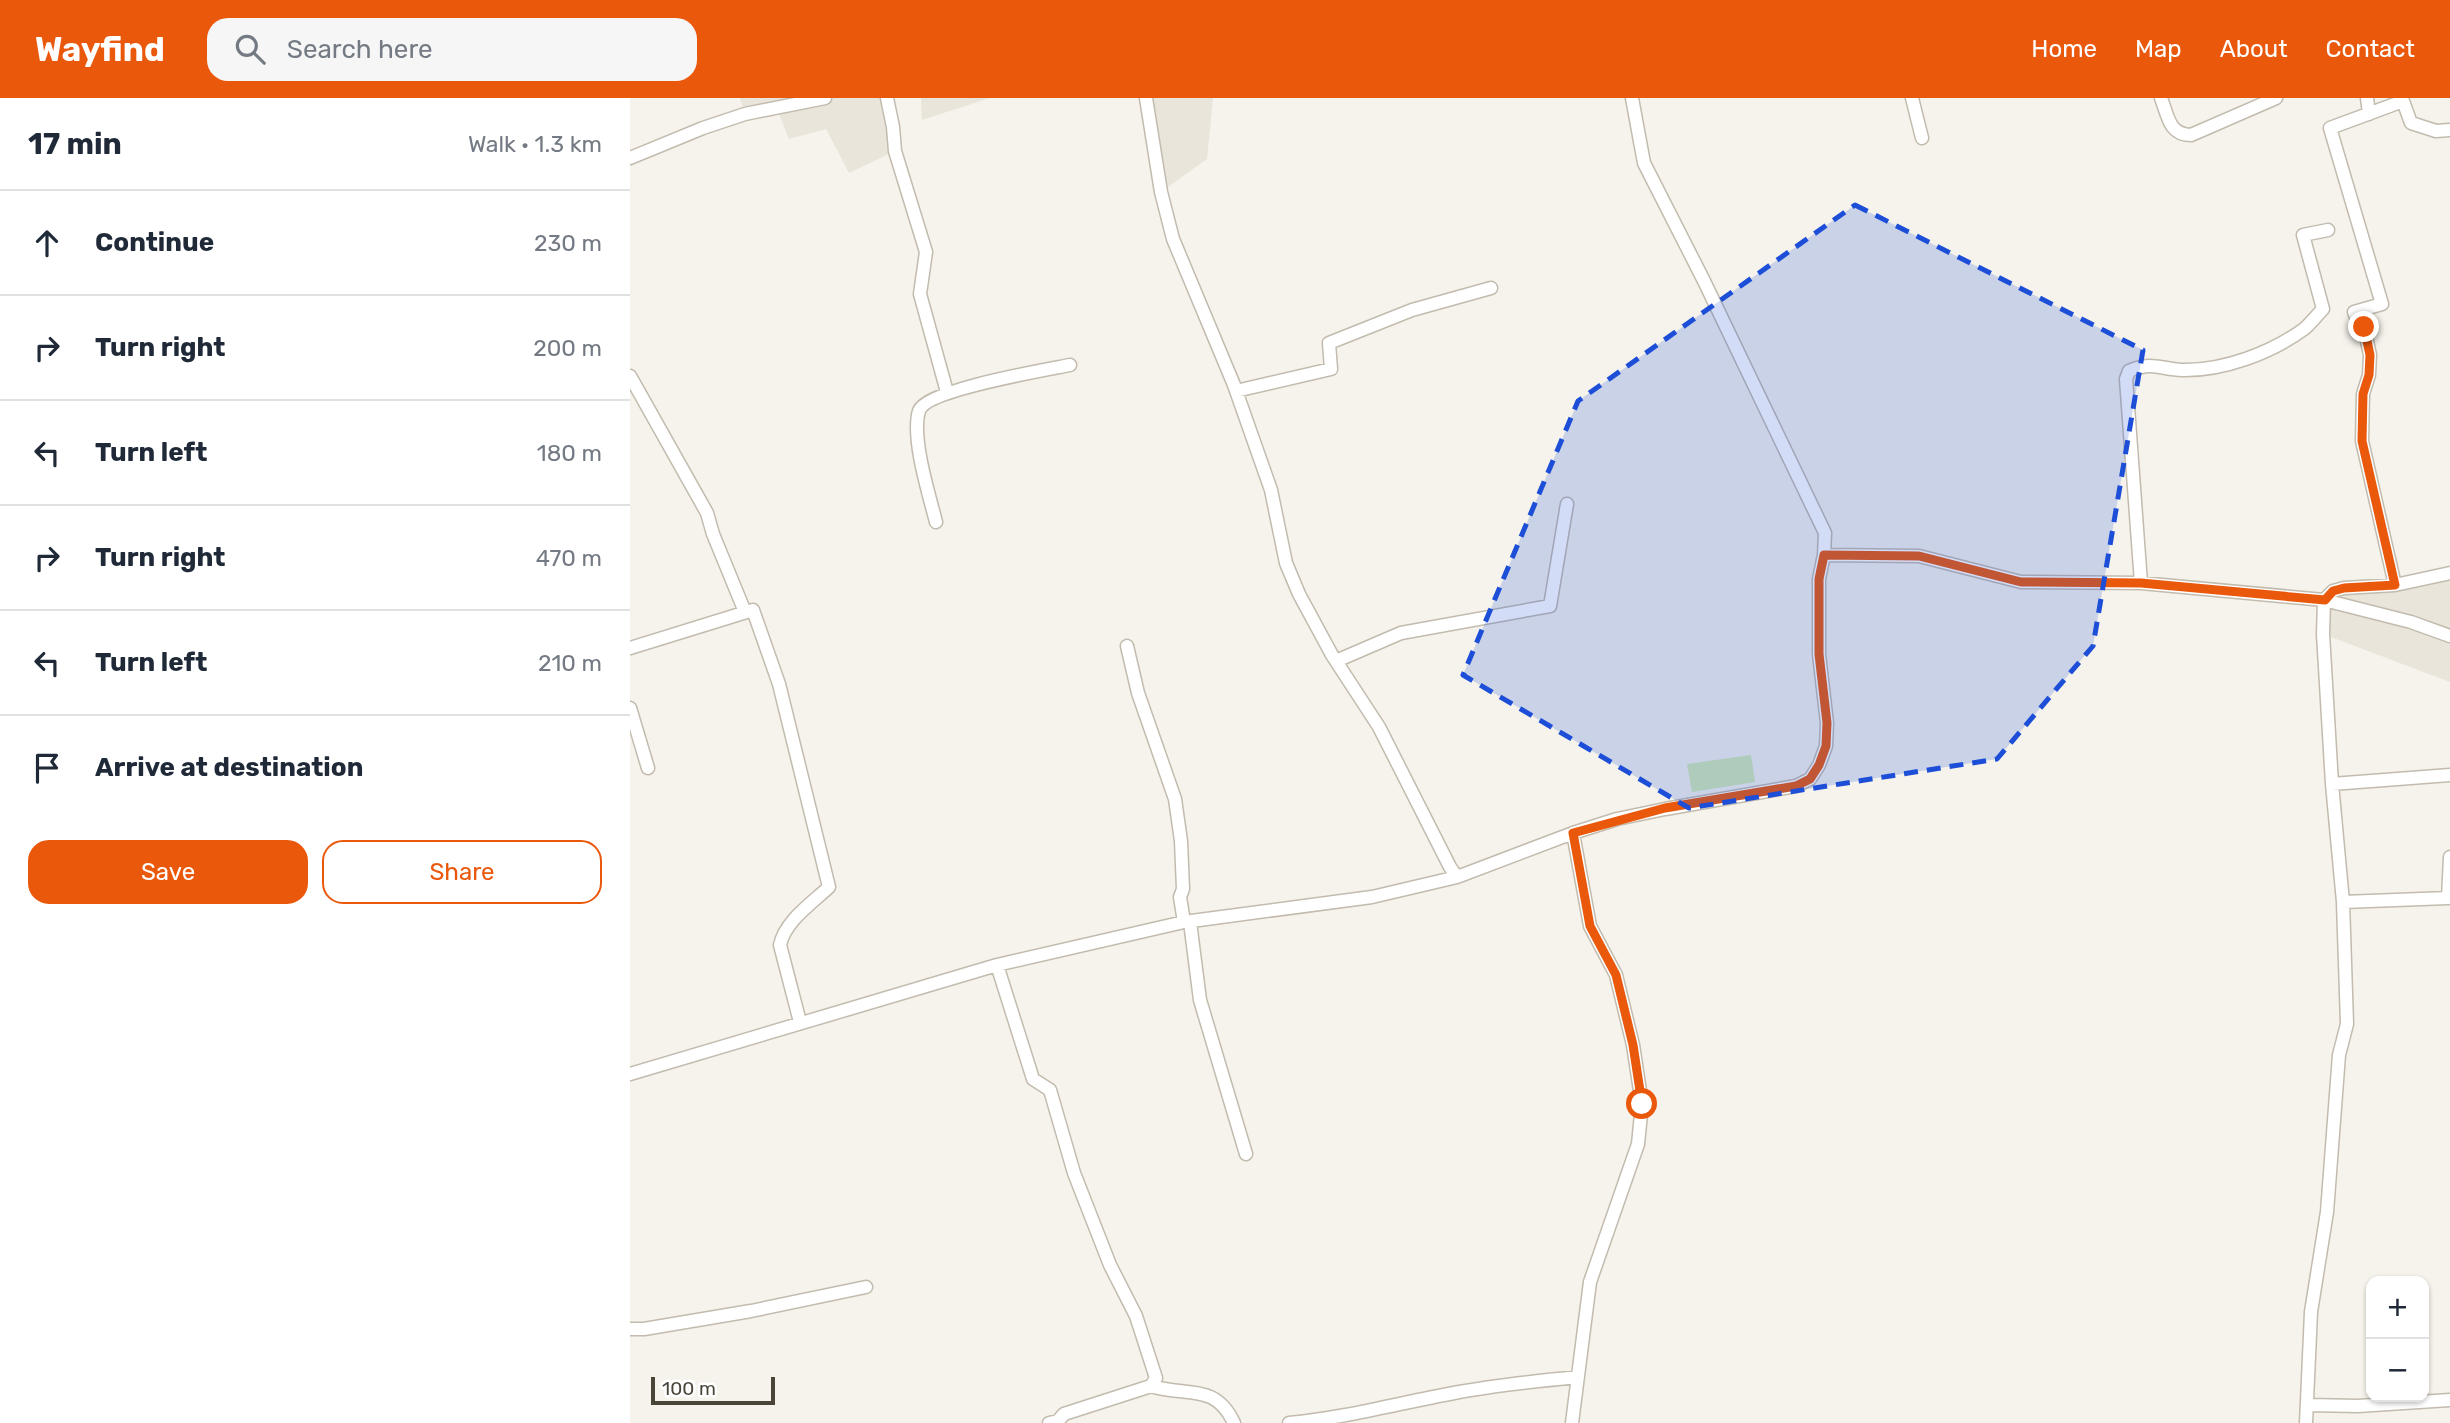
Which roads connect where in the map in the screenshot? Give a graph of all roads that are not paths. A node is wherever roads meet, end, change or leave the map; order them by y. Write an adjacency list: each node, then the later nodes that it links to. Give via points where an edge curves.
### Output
1 (825, 98): 12 (street, via 745,114)
2 (887, 98): 18 (street, via 895,151 926,252 920,294)
3 (1146, 98): 17 (street, via 1173,239)
4 (1632, 98): 21 (street, via 1644,163 1825,533)
5 (1912, 98): 11 (street)
6 (2161, 98): 7 (street, via 2174,131 2191,135)
7 (2276, 98)
8 (2367, 98): 9 (street)
9 (2369, 114): 10 (street, via 2403,101 2411,123); 24 (street, via 2330,128 2382,304 2354,312 2364,327 2370,355 2362,441)
10 (2450, 130)
11 (1922, 138)
12 (630, 158)
13 (2328, 230): 23 (street, via 2303,235 2323,309 2304,328 2263,352 2225,365 2180,370 2148,365 2129,371)
14 (1492, 288): 17 (street, via 1412,310 1329,342 1331,369)
15 (1070, 365): 18 (street)
16 (630, 376): 26 (street, via 707,513)
17 (1236, 391): 30 (street, via 1271,490 1286,563)
18 (947, 392): 20 (street, via 924,403 919,411 918,444)
19 (1567, 504): 30 (street, via 1550,606 1401,633)
20 (936, 522)
21 (1824, 555): 23 (street, via 1919,556 2021,582); 35 (street, via 1819,579 1819,654 1826,746 1810,779 1796,786 1665,808)
22 (2450, 573): 24 (street)
23 (2141, 583): 25 (street)
24 (2395, 585): 25 (street, via 2344,588)
25 (2325, 600): 27 (street); 34 (street)
26 (745, 612): 29 (street); 41 (street, via 753,610 779,684 829,887 782,934 780,945)
27 (2450, 636)
28 (1128, 646): 39 (street, via 1138,693 1175,799 1181,841 1180,897)
29 (630, 648)
30 (1336, 661): 37 (street, via 1380,727)
31 (630, 708): 32 (street)
32 (648, 768)
33 (2450, 775): 34 (street)
34 (2332, 784): 38 (street)
35 (1573, 833): 37 (street); 46 (street, via 1590,926 1616,975 1642,1104 1638,1144 1590,1282)
36 (2450, 857): 38 (street, via 2448,898)
37 (1457, 877): 39 (street, via 1372,897)
38 (2343, 902): 49 (street, via 2347,1024 2339,1055 2327,1212 2311,1312)
39 (1187, 922): 40 (street); 43 (street, via 1200,1000)
40 (997, 965): 41 (street); 47 (street, via 1033,1079 1050,1090 1074,1173 1110,1265 1136,1316 1156,1378)
41 (800, 1022): 42 (street)
42 (630, 1074)
43 (1246, 1154)
44 (866, 1287): 45 (street)
45 (630, 1329)
46 (1578, 1377): 52 (street, via 1455,1392 1353,1415); 53 (street)
47 (1152, 1386): 50 (street); 51 (street, via 1207,1395 1227,1408)
48 (2450, 1400): 49 (street)
49 (2308, 1405): 54 (street)
50 (1049, 1423)
51 (1234, 1423)
52 (1289, 1423)
53 (1572, 1423)
54 (2306, 1423)

